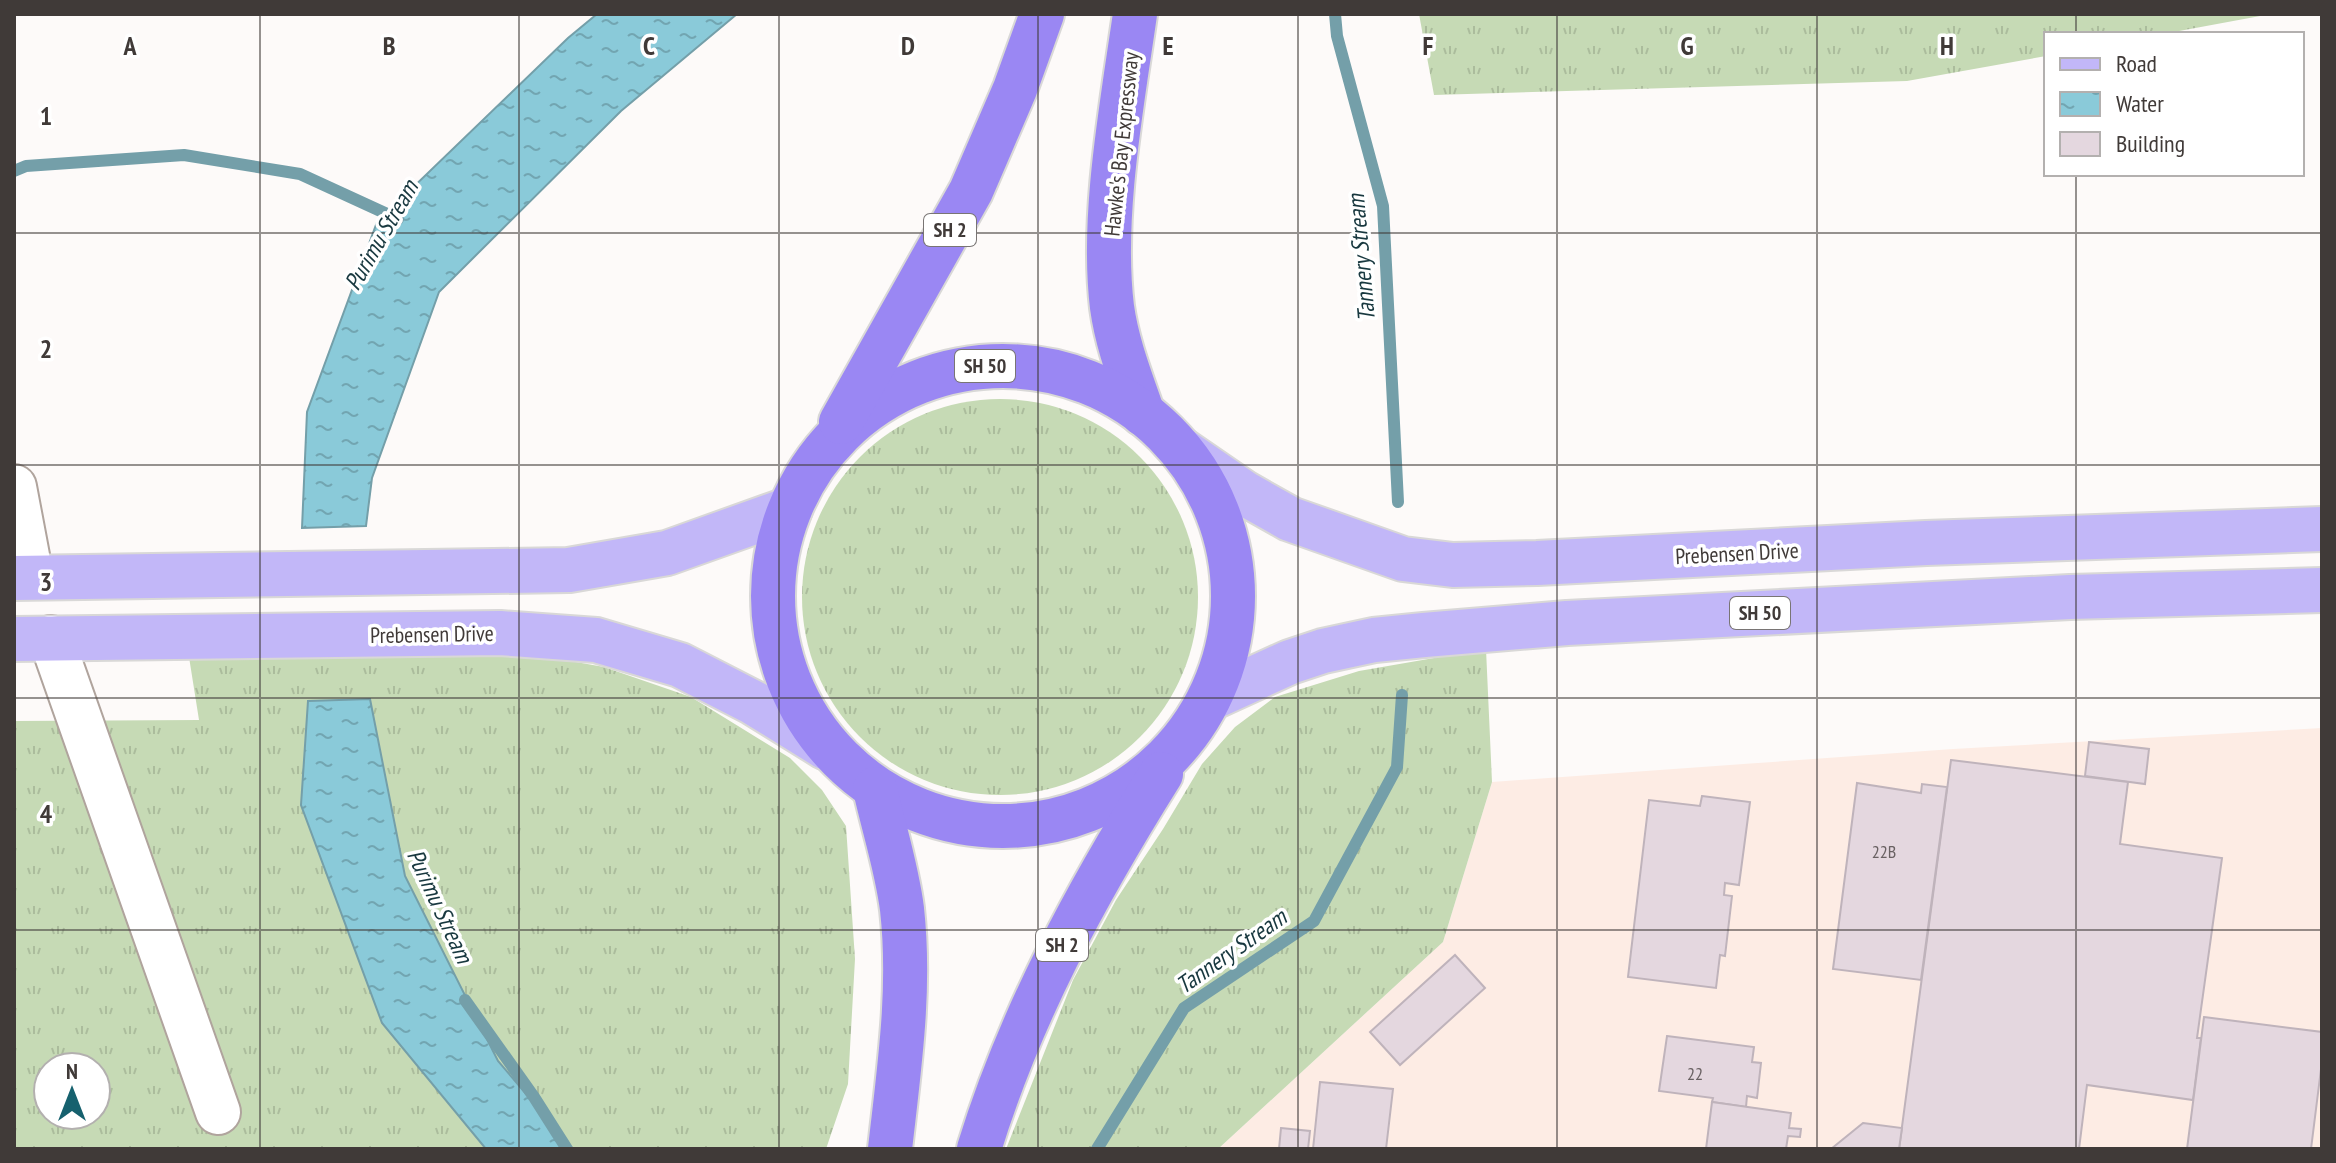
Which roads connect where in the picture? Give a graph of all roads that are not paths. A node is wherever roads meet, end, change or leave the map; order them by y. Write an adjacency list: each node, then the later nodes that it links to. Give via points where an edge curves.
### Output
1 (1042, 14): 4 (highway, SH 2, via 971,191)
2 (1135, 14): 3 (highway, Hawke's Bay Expressway / SH 2, via 1110,213 1110,264 1113,309)
3 (1143, 414): 4 (highway, SH 50, via 1079,378 983,366 907,386); 5 (highway, SH 2)
4 (834, 434): 7 (highway, SH 2)
5 (1180, 449): 8 (main road, Prebensen Drive, via 1290,519 1403,559 1453,565); 12 (highway, SH 2, via 1216,508 1233,584 1230,633)
6 (14, 487): 9 (lane)
7 (790, 509): 9 (main road, via 667,553 569,570); 13 (highway, SH 2, via 771,607 789,675)
8 (2322, 529)
9 (23, 578)
10 (2322, 590): 12 (main road, SH 50, via 2070,597 1424,635 1323,651)
11 (32, 639): 13 (main road, Prebensen Drive, via 500,633 596,640 680,665); 16 (lane)
12 (1209, 699): 14 (highway, SH 2)
13 (825, 747): 15 (highway, SH 2)
14 (1173, 755): 15 (highway, via 1123,793 1062,819 1030,824 964,823 930,815); 18 (highway, SH 2, via 1077,915 1014,1050)
15 (875, 789): 17 (highway, via 896,874 905,952)
16 (218, 1112)
17 (890, 1149)
18 (979, 1149)

